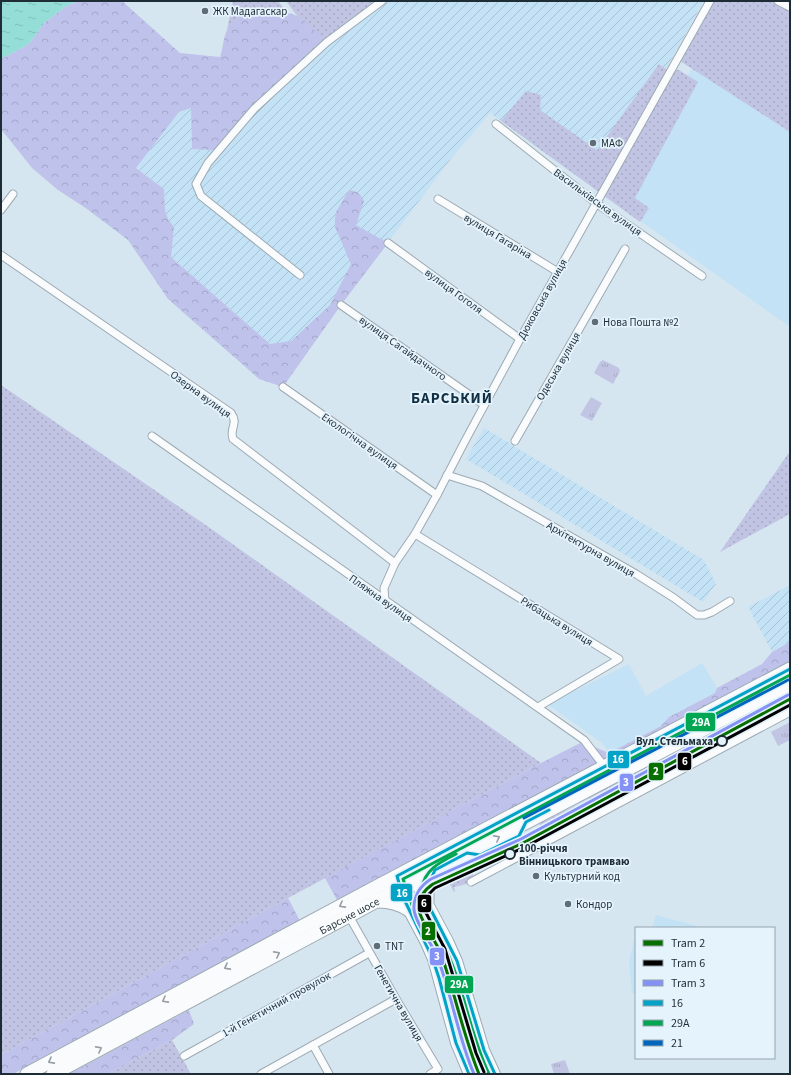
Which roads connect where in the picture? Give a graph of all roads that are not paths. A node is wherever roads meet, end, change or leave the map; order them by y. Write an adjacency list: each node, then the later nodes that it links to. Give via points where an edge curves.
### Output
1 (382, 1): 14 (street, via 328,42 254,109 208,163 196,184 201,196)
2 (710, 1): 8 (street, Дюковська вулиця)
3 (778, 1): 4 (street)
4 (790, 7)
5 (496, 124): 8 (street, Васильківська вулиця)
6 (12, 194): 9 (street)
7 (438, 200): 13 (street, вулиця Гагаріна)
8 (596, 203): 13 (street, Дюковська вулиця); 15 (street, Васильківська вулиця)
9 (1, 210)
10 (388, 243): 17 (street, вулиця Гоголя)
11 (625, 249): 21 (street, Одеська вулиця)
12 (1, 255): 25 (street, Озерна вулиця, via 231,413 235,423 231,434 233,439)
13 (558, 272): 17 (street, Дюковська вулиця)
14 (300, 275)
15 (702, 276)
16 (341, 305): 19 (street, вулиця Сагайдачного)
17 (520, 339): 19 (street, Дюковська вулиця)
18 (283, 388): 23 (street, Екологічна вулиця)
19 (484, 405): 22 (street, Дюковська вулиця)
20 (152, 436): 27 (street, Пляжна вулиця)
21 (515, 441)
22 (447, 475): 23 (street, Дюковська вулиця); 26 (street, Архітектурна вулиця, via 482,486 655,586 697,615 712,612)
23 (437, 495): 24 (street, Дюковська вулиця)
24 (415, 534): 25 (street, Дюковська вулиця); 32 (street, Рибацька вулиця, via 619,659)
25 (395, 563): 27 (street, Дюковська вулиця, via 384,588)
26 (730, 600)
27 (385, 601): 32 (street, Пляжна вулиця)
28 (790, 668): 30 (highway)
29 (790, 684): 31 (highway, Барське шосе)
30 (750, 689): 31 (highway); 34 (highway)
31 (757, 701): 35 (highway, Барське шосе, one-way to 31)
32 (538, 707): 34 (street, Пляжна вулиця, via 584,740)
33 (790, 712): 37 (street)
34 (604, 766): 35 (highway)
35 (433, 864): 36 (highway); 40 (highway, Барське шосе); 40 (highway, via 427,888)
36 (400, 874): 38 (highway); 39 (main road); 40 (main road)
37 (471, 882)
38 (376, 887): 41 (highway, via 383,891); 48 (highway, one-way to 48)
39 (399, 889): 40 (highway, Барське шосе); 41 (highway, Барське шосе); 42 (main road)
40 (421, 892): 42 (main road, via 408,893); 54 (main road, via 457,961 484,1050)
41 (380, 900): 42 (highway); 43 (highway, Барське шосе)
42 (406, 906): 53 (main road, via 433,959 456,1043)
43 (350, 916): 44 (street, Генетична вулиця); 49 (highway, Барське шосе, one-way to 43)
44 (369, 953): 45 (street, Генетична вулиця); 47 (street, 1-й Генетичний провулок)
45 (396, 1000): 46 (street); 52 (street, Генетична вулиця, via 438,1069)
46 (313, 1045): 50 (street); 51 (street)
47 (184, 1056)
48 (27, 1074)
49 (53, 1074)
50 (262, 1074)
51 (328, 1074)
52 (430, 1074)
53 (469, 1074)
54 (496, 1074)

